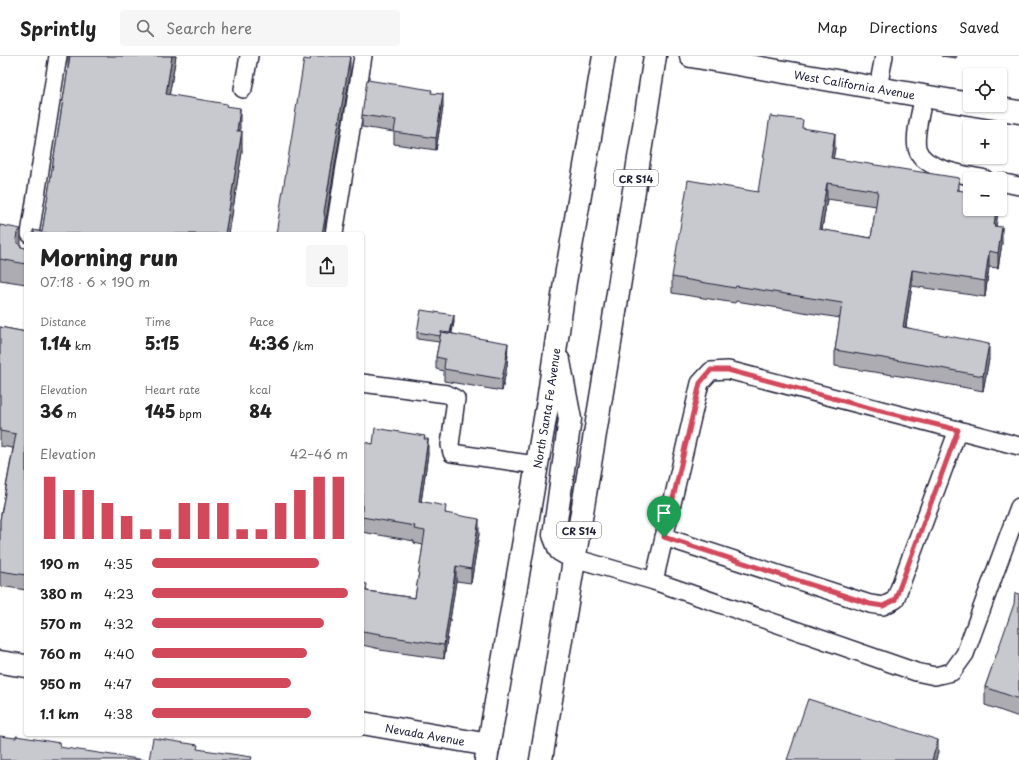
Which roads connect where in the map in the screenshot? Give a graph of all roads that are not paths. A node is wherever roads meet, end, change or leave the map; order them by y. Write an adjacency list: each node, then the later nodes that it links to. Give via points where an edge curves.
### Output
1 (58, 56): 17 (lane)
2 (249, 56): 9 (lane)
3 (363, 56): 18 (lane)
4 (604, 56): 19 (main road, North Santa Fe Avenue)
5 (655, 56): 26 (main road, CR S14)
6 (691, 56): 8 (main road, West California Avenue)
7 (884, 56): 8 (lane)
8 (878, 88): 10 (main road, West California Avenue)
9 (243, 89)
10 (924, 96): 11 (main road, West California Avenue); 14 (lane, via 917,129 917,149 924,159 944,170)
11 (963, 103)
12 (1007, 110): 13 (main road)
13 (1019, 112)
14 (963, 174)
15 (1007, 183): 16 (lane)
16 (1019, 186)
17 (30, 232)
18 (334, 232)
19 (555, 344): 23 (main road, North Santa Fe Avenue); 26 (main road, via 570,419 554,535 560,550)
20 (364, 383): 23 (lane, via 447,394 456,399 450,445 452,453)
21 (958, 430): 22 (lane); 25 (lane, via 895,600 883,606); 25 (lane, via 728,370 711,370 700,383)
22 (1019, 446)
23 (536, 465): 31 (main road, North Santa Fe Avenue)
24 (1019, 507): 27 (lane, via 965,654 952,672 941,675 916,672)
25 (664, 537): 27 (lane)
26 (574, 558): 27 (lane); 32 (main road, CR S14)
27 (654, 581)
28 (0, 662): 29 (main road)
29 (24, 666)
30 (364, 723): 31 (main road, Nevada Avenue)
31 (487, 752)
32 (541, 760)

